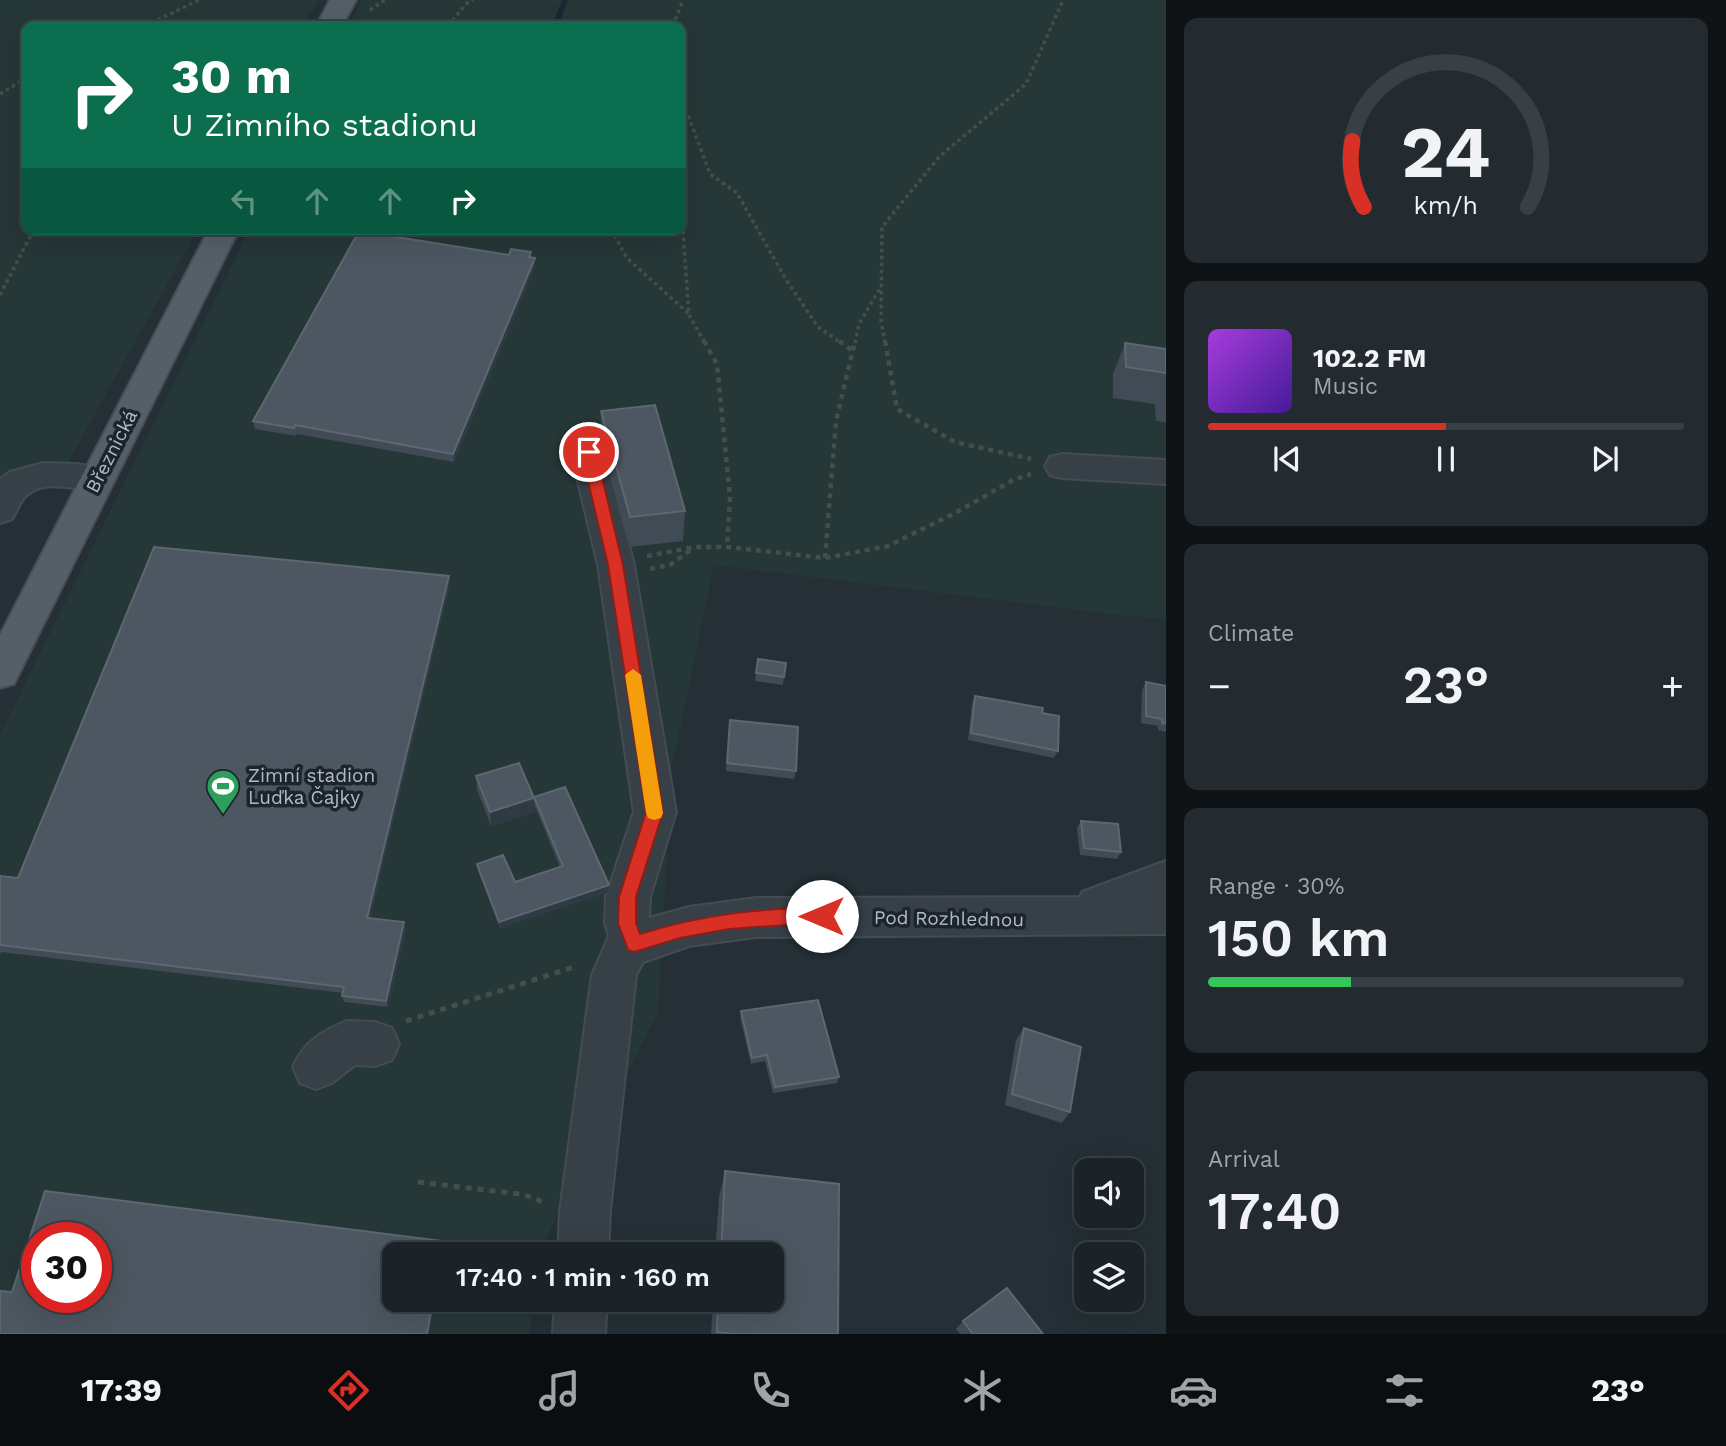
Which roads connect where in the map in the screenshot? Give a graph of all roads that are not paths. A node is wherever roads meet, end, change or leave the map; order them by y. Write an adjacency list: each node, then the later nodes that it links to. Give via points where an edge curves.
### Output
1 (343, 0): 2 (main road)
2 (332, 21)
3 (221, 235): 7 (main road, Březnická)
4 (589, 452): 13 (street, via 621,571 655,812 628,897)
5 (1062, 466): 6 (street)
6 (1166, 472)
7 (97, 479): 8 (street, via 46,476 22,481 13,487); 9 (main road, Březnická)
8 (0, 510)
9 (0, 673)
10 (1166, 880): 12 (street)
11 (1166, 915): 12 (street, Pod Rozhlednou)
12 (1062, 919): 13 (street, Pod Rozhlednou, via 772,916 680,930)
13 (628, 948): 16 (street, via 614,975)
14 (376, 1044): 15 (street, via 347,1043)
15 (316, 1067)
16 (573, 1225)
17 (580, 1312): 18 (street)
18 (579, 1334)

